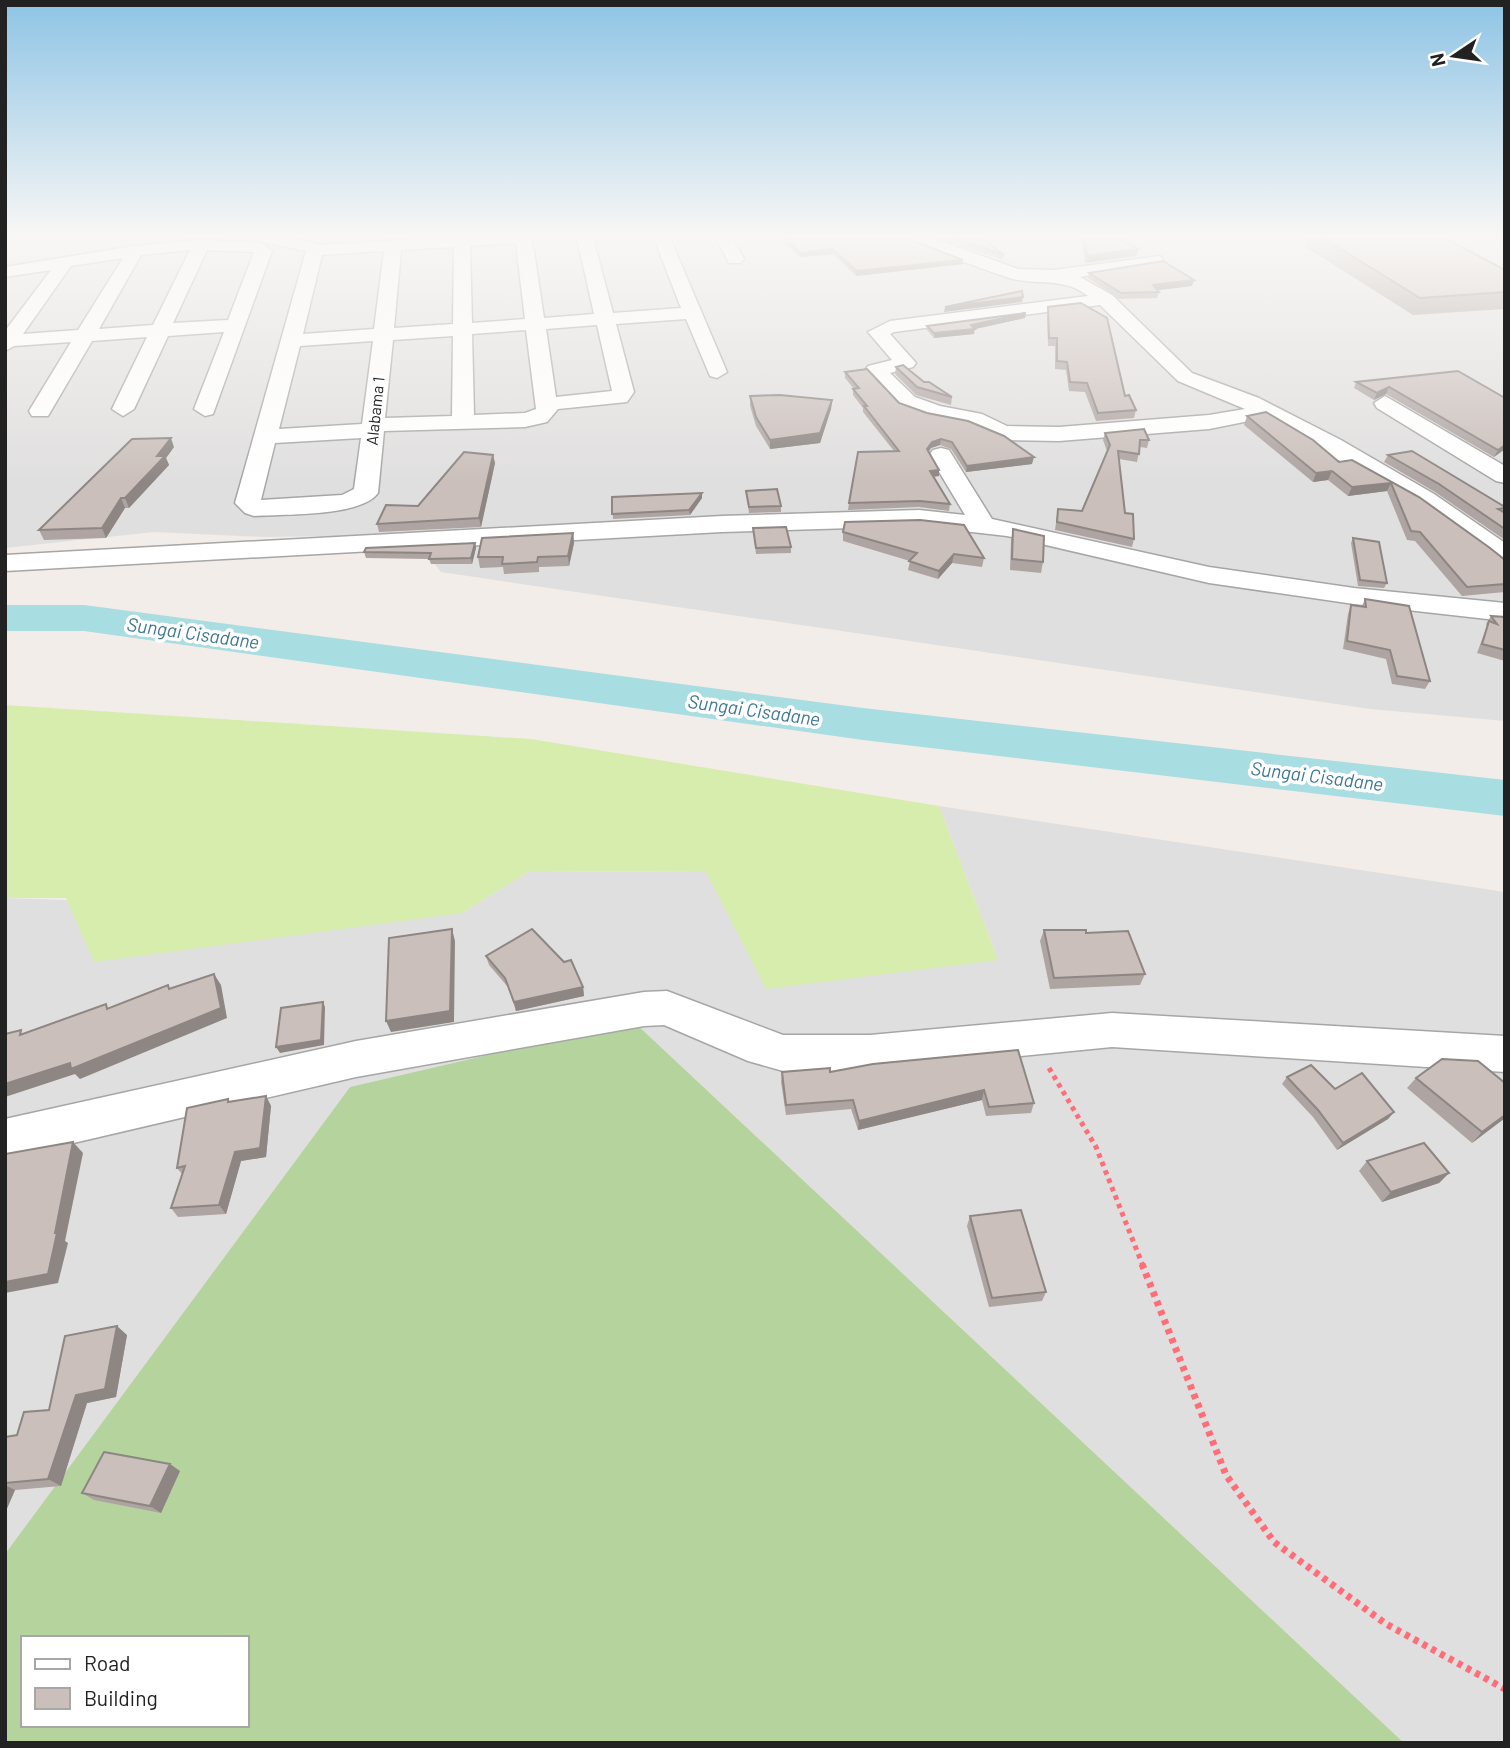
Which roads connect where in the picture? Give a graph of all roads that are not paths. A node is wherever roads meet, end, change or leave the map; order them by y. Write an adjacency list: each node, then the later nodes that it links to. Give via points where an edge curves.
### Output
1 (605, 319): 24 (street, via 623,392 607,399)
2 (23, 320): 21 (street)
3 (94, 320): 18 (street)
4 (166, 320): 17 (street)
5 (238, 320): 15 (street)
6 (297, 320): 20 (street)
7 (385, 320): 19 (street, Alabama 1)
8 (463, 320): 16 (street)
9 (534, 320): 14 (street)
10 (597, 320): 14 (street)
11 (696, 320): 22 (street)
12 (947, 320): 28 (street, via 878,332 906,363 875,370 907,402 974,419 1003,433 1059,434 1209,422)
13 (1126, 320): 28 (street, via 1185,377)
14 (535, 324): 16 (street); 24 (street)
15 (236, 325): 17 (street); 26 (street)
16 (463, 329): 19 (street); 29 (street)
17 (161, 330): 18 (street); 25 (street)
18 (85, 335): 21 (street); 27 (street)
19 (384, 335): 20 (street); 30 (street, Alabama 1)
20 (291, 341): 31 (street)
21 (6, 342)
22 (717, 372)
23 (1385, 403): 33 (street)
24 (546, 404): 29 (street, via 547,411 532,419)
25 (123, 409)
26 (205, 409)
27 (40, 411)
28 (1267, 411): 35 (street, via 1425,499)
29 (463, 420): 30 (street)
30 (373, 428): 31 (street); 31 (street, Alabama 1, via 366,493 347,502 254,508 248,503)
31 (266, 437)
32 (941, 455): 34 (street)
33 (1505, 476)
34 (983, 526): 36 (street, via 919,518 854,518); 37 (street, via 1209,575)
35 (1505, 555)
36 (5, 563)
37 (1505, 612)
38 (1505, 1054): 39 (street, via 1112,1030 870,1053 783,1053 667,1008 644,1009 356,1059)
39 (5, 1139)

